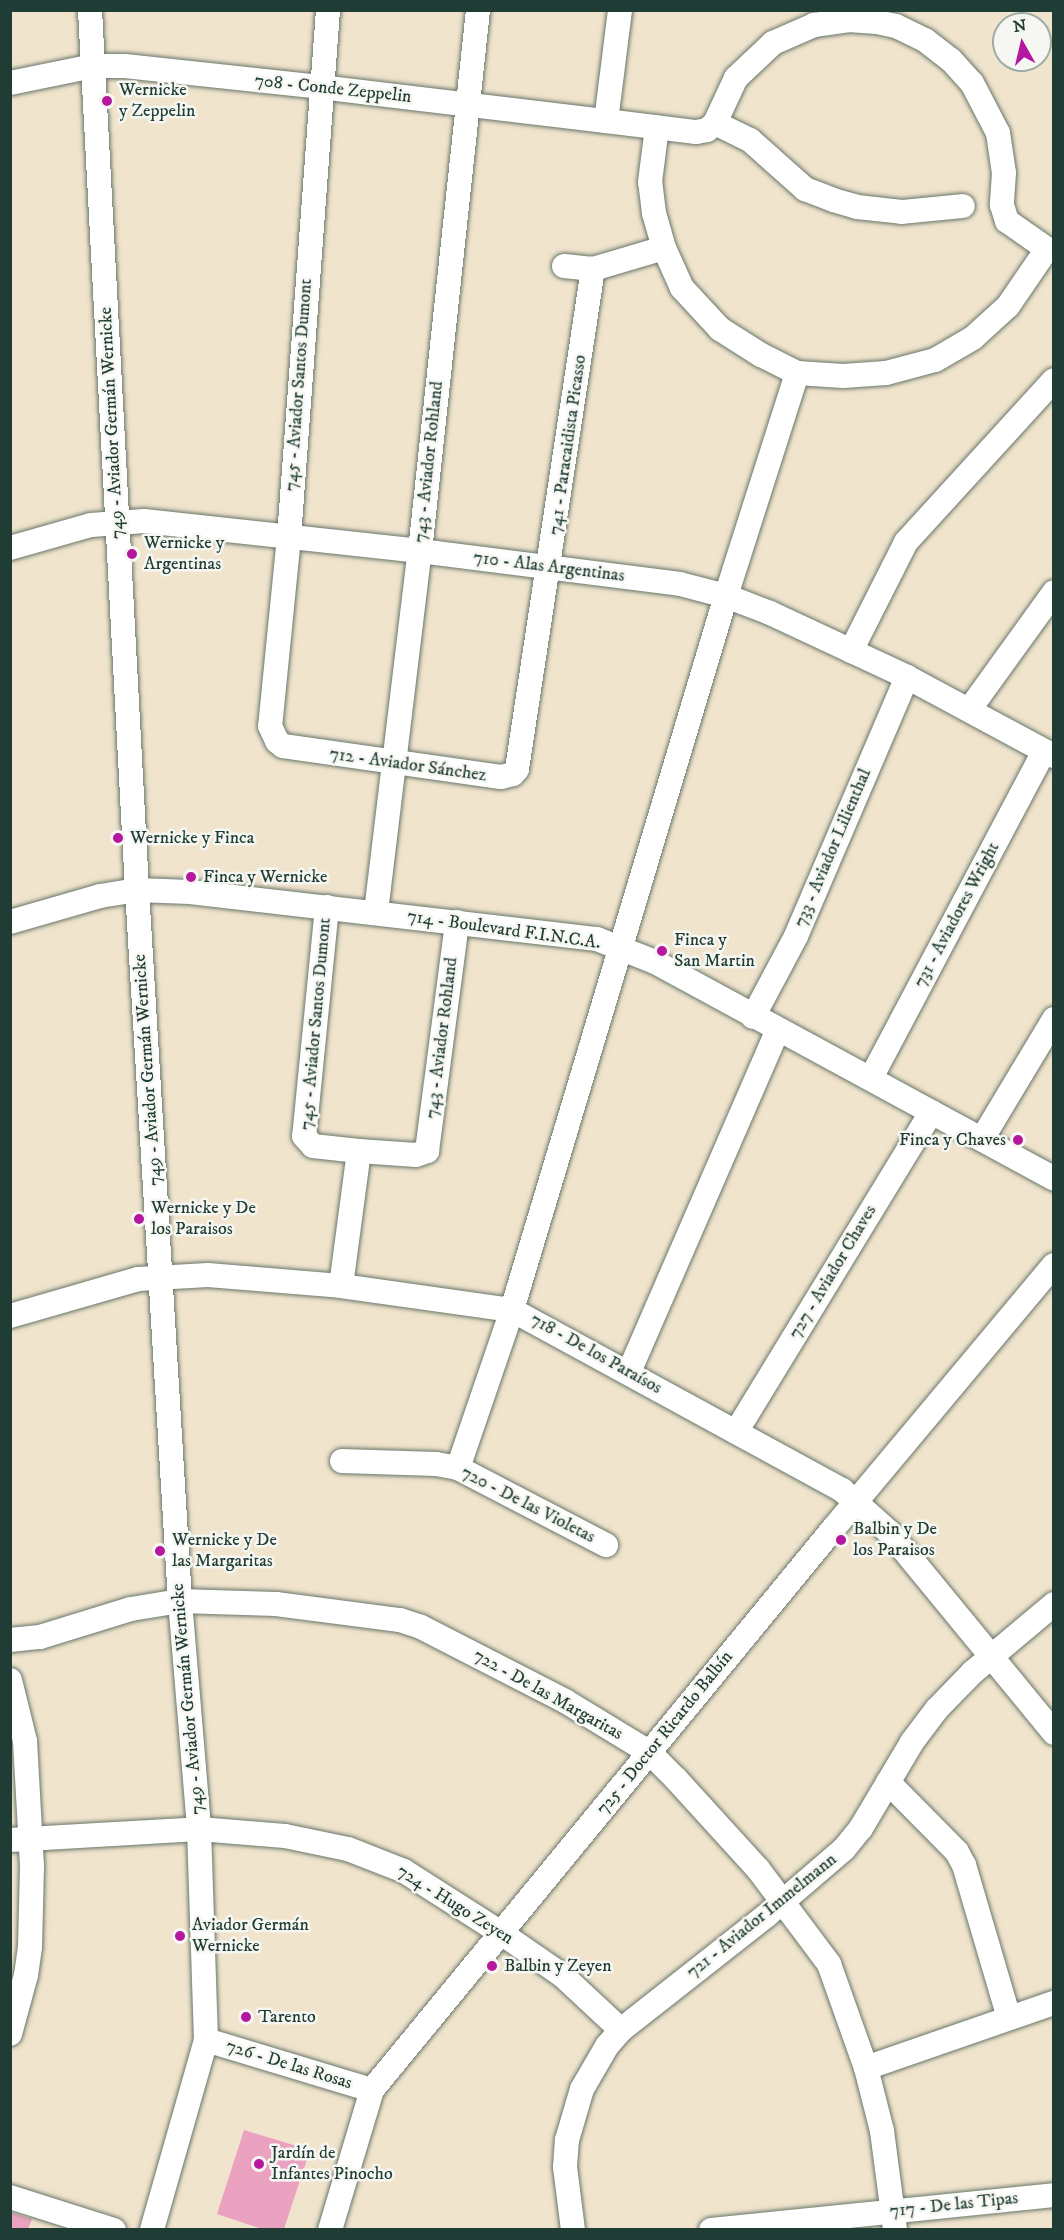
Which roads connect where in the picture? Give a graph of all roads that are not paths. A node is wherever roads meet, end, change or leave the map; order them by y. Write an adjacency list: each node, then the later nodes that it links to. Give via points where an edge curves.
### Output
1 (90, 10): 6 (street, 749 - Aviador Germán Wernicke)
2 (328, 10): 8 (street, 745 - Aviador Santos Dumont)
3 (478, 10): 9 (street, 743 - Aviador Rohland)
4 (620, 10): 10 (street)
5 (899, 18): 11 (street, via 814,25 773,43 736,78); 15 (street, via 972,82 998,133 1006,221)
6 (93, 66): 7 (street, 708 - Conde Zeppelin); 8 (street, 708 - Conde Zeppelin); 20 (street, 749 - Aviador Germán Wernicke)
7 (10, 83)
8 (320, 87): 9 (street, 708 - Conde Zeppelin); 21 (street, 745 - Aviador Santos Dumont)
9 (468, 104): 10 (street, 708 - Conde Zeppelin); 23 (street, 743 - Aviador Rohland)
10 (606, 120): 12 (street, 708 - Conde Zeppelin)
11 (715, 123): 12 (street, 708 - Conde Zeppelin, via 696,132); 13 (street, via 750,140 805,189 833,200 902,212)
12 (657, 127): 14 (street, via 650,182)
13 (963, 206)
14 (664, 248): 17 (street); 18 (street, via 682,288 720,329 761,356)
15 (1050, 250): 18 (street, via 1008,306 973,338 935,360 886,373)
16 (564, 266): 17 (street)
17 (593, 269): 24 (street, 741 - Paracaidista Picasso)
18 (797, 373): 26 (street)
19 (1053, 380): 27 (street, via 906,542)
20 (116, 521): 21 (street, 710 - Alas Argentinas, via 160,522); 22 (street, 710 - Alas Argentinas); 34 (street, 749 - Aviador Germán Wernicke)
21 (289, 537): 23 (street, 710 - Alas Argentinas); 30 (street, 745 - Aviador Santos Dumont, via 270,726 277,741)
22 (10, 548)
23 (420, 551): 24 (street, 710 - Alas Argentinas); 32 (street, 743 - Aviador Rohland)
24 (550, 567): 26 (street, 710 - Alas Argentinas, via 680,584); 33 (street, 741 - Paracaidista Picasso)
25 (1053, 592): 29 (street)
26 (726, 596): 27 (street, 710 - Alas Argentinas); 39 (street)
27 (851, 651): 28 (street, 710 - Alas Argentinas)
28 (907, 677): 29 (street, 710 - Alas Argentinas); 40 (street, 733 - Aviador Lilienthal, via 796,936)
29 (969, 710): 31 (street, 710 - Alas Argentinas)
30 (291, 749): 32 (street, 712 - Aviador Sánchez)
31 (1049, 754): 43 (street, 731 - Aviadores Wright)
32 (395, 763): 33 (street, 712 - Aviador Sánchez, via 501,777 513,774); 36 (street, 743 - Aviador Rohland)
33 (519, 764)
34 (137, 890): 35 (street, 714 - Boulevard F.I.N.C.A.); 37 (street, 714 - Boulevard F.I.N.C.A., via 100,896); 49 (street, 749 - Aviador Germán Wernicke)
35 (327, 907): 36 (street, 714 - Boulevard F.I.N.C.A.); 46 (street, 745 - Aviador Santos Dumont, via 306,1140 313,1146)
36 (376, 912): 38 (street, 714 - Boulevard F.I.N.C.A.)
37 (10, 922)
38 (457, 922): 39 (street, 714 - Boulevard F.I.N.C.A., via 597,939); 46 (street, 743 - Aviador Rohland, via 428,1147 424,1153)
39 (620, 948): 40 (street, 714 - Boulevard F.I.N.C.A., via 655,962); 51 (street)
40 (753, 1017): 42 (street, 714 - Boulevard F.I.N.C.A.)
41 (1053, 1019): 45 (street)
42 (778, 1030): 43 (street, 714 - Boulevard F.I.N.C.A.); 53 (street)
43 (871, 1078): 44 (street, 714 - Boulevard F.I.N.C.A.)
44 (931, 1113): 45 (street, 714 - Boulevard F.I.N.C.A.); 54 (street, 727 - Aviador Chaves)
45 (982, 1139): 47 (street, 714 - Boulevard F.I.N.C.A.)
46 (359, 1152): 50 (street)
47 (1053, 1179)
48 (1053, 1265): 57 (street, 725 - Doctor Ricardo Balbín)
49 (161, 1276): 50 (street, 718 - De los Paraísos, via 208,1275); 52 (street, 718 - De los Paraísos, via 108,1286); 59 (street, 749 - Aviador Germán Wernicke)
50 (341, 1286): 51 (street, 718 - De los Paraísos)
51 (512, 1310): 53 (street, 718 - De los Paraísos); 56 (street)
52 (10, 1316)
53 (629, 1372): 54 (street, 718 - De los Paraísos)
54 (736, 1432): 57 (street, 718 - De los Paraísos, via 824,1479)
55 (342, 1461): 56 (street, 720 - De las Violetas)
56 (458, 1468): 58 (street, 720 - De las Violetas)
57 (856, 1501): 62 (street, 718 - De los Paraísos, via 889,1532); 65 (street, 725 - Doctor Ricardo Balbín)
58 (606, 1545)
59 (180, 1600): 61 (street, 722 - De las Margaritas, via 131,1609 40,1637); 65 (street, 722 - De las Margaritas, via 276,1604 400,1620 565,1701); 67 (street, 749 - Aviador Germán Wernicke)
60 (1053, 1604): 62 (street, 721 - Aviador Immelmann)
61 (10, 1640)
62 (992, 1656): 64 (street, 718 - De los Paraísos); 66 (street, 721 - Aviador Immelmann, via 937,1710)
63 (10, 1680): 68 (street, via 25,1741)
64 (1053, 1733)
65 (649, 1752): 69 (street, 722 - De las Margaritas); 70 (street, 725 - Doctor Ricardo Balbín)
66 (888, 1782): 69 (street, 721 - Aviador Immelmann, via 844,1849); 72 (street, via 957,1852 964,1865)
67 (199, 1829): 68 (street, 724 - Hugo Zeyen); 70 (street, 724 - Hugo Zeyen, via 285,1836 358,1852 404,1871); 75 (street, 749 - Aviador Germán Wernicke)
68 (21, 1839): 74 (street, via 30,1947)
69 (783, 1902): 73 (street, 721 - Aviador Immelmann); 76 (street, 722 - De las Margaritas, via 829,1964)
70 (501, 1933): 73 (street, 724 - Hugo Zeyen, via 563,1976); 77 (street, 725 - Doctor Ricardo Balbín)
71 (1053, 2003): 72 (street)
72 (1009, 2018): 76 (street)
73 (621, 2031): 84 (street, 721 - Aviador Immelmann, via 595,2064 571,2124 565,2167)
74 (10, 2034)
75 (206, 2040): 77 (street, 726 - De las Rosas); 82 (street, 749 - Aviador Germán Wernicke)
76 (866, 2068): 80 (street, 722 - De las Margaritas, via 882,2131)
77 (372, 2090): 83 (street, 725 - Doctor Ricardo Balbín)
78 (1053, 2195): 80 (street, 717 - De las Tipas)
79 (10, 2197): 81 (street)
80 (895, 2220): 85 (street, 717 - De las Tipas)
81 (114, 2229)
82 (152, 2229)
83 (330, 2229)
84 (573, 2229)
85 (711, 2229)

